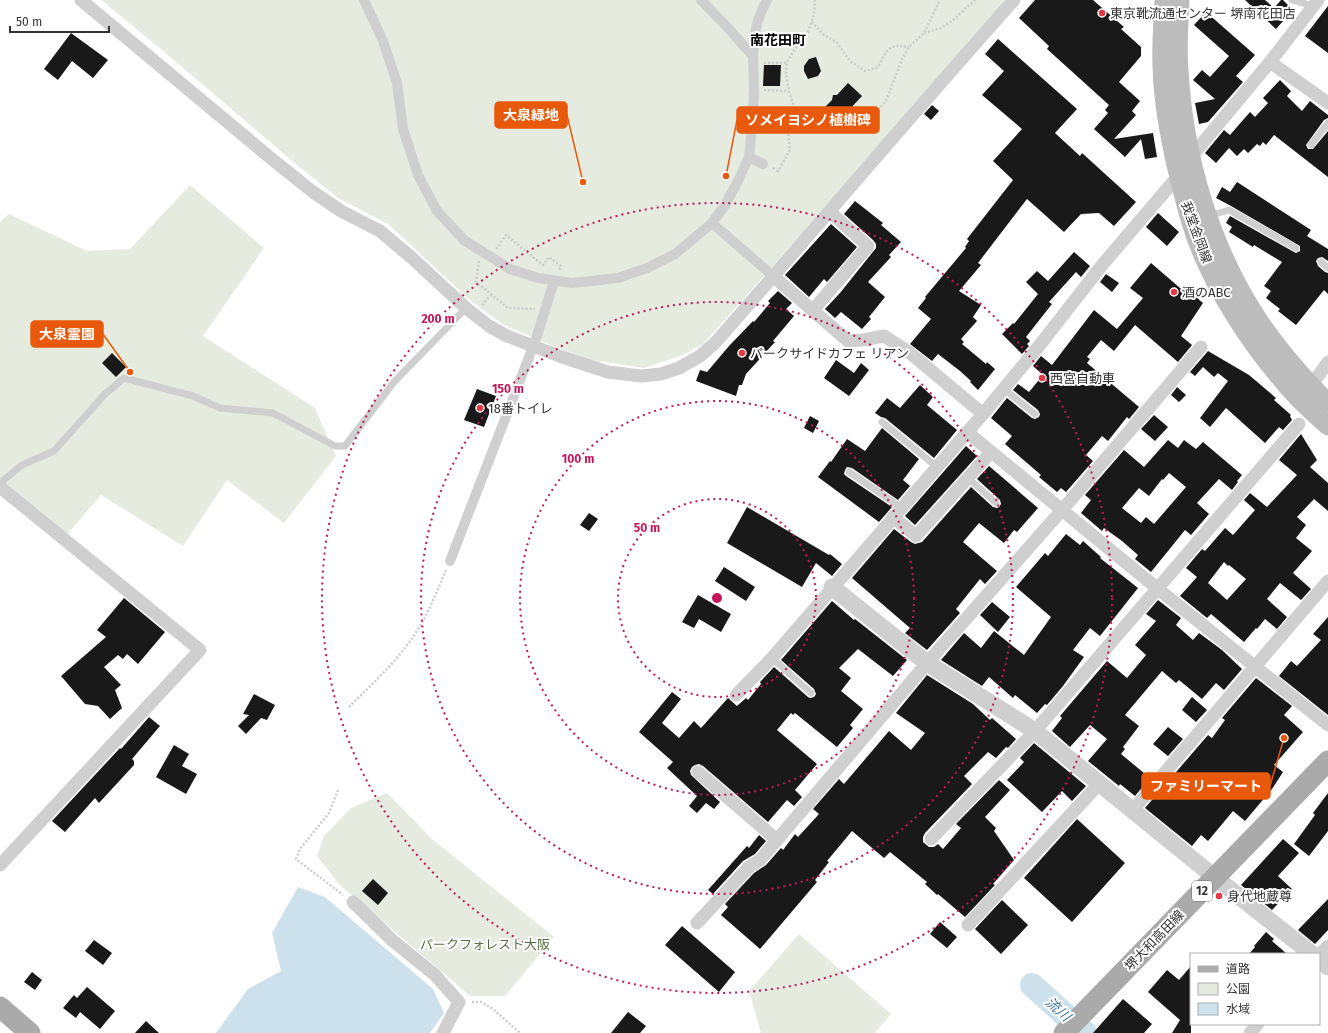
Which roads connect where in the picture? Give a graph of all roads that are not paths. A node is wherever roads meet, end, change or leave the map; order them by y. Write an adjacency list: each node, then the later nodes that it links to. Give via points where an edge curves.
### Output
1 (81, 0): 27 (street, via 313,192 341,211 380,231)
2 (364, 0): 26 (street, via 383,41 396,83 403,129 418,175 437,211 464,240 510,269)
3 (701, 0): 10 (street, via 729,28)
4 (768, 0): 10 (street, via 760,14 754,37)
5 (1014, 0): 19 (street)
6 (1164, 0): 18 (main road, 我堂金岡線, via 1162,74 1166,118)
7 (1180, 0): 16 (main road, 我堂金岡線, via 1179,69 1183,117)
8 (1292, 0): 9 (lane)
9 (1315, 3): 11 (street)
10 (753, 60): 15 (street, via 753,116)
11 (1270, 62): 12 (street); 16 (street)
12 (1328, 103)
13 (1328, 123): 14 (lane)
14 (1311, 145)
15 (748, 157): 17 (street); 21 (street, via 725,206)
16 (1191, 157): 20 (main road, 我堂金岡線)
17 (763, 164)
18 (1179, 175): 33 (street, via 1103,264); 39 (main road, 我堂金岡線, via 1190,220 1204,257 1225,299 1270,366 1300,400)
19 (830, 212): 25 (street); 28 (street, via 868,246)
20 (1208, 216): 22 (lane, via 1229,210); 32 (main road, 我堂金岡線, via 1221,251 1261,324)
21 (712, 223): 25 (street); 26 (street, via 675,254 647,268 618,278 572,283)
22 (1296, 248)
23 (1321, 262): 24 (lane)
24 (1328, 268)
25 (773, 276): 28 (street); 29 (street, via 715,343 700,356 679,368 661,374 641,376 608,372)
26 (554, 281): 29 (street)
27 (466, 308): 29 (street, via 489,326); 45 (lane, via 394,382 345,446 335,446 273,413 220,408 193,396 124,378 105,394 54,451 22,464)
28 (813, 310): 35 (street, via 848,341 884,336 910,353)
29 (533, 346): 50 (street)
30 (1201, 347): 48 (street)
31 (1328, 362): 32 (street)
32 (1311, 386): 34 (main road, 我堂金岡線)
33 (1004, 389): 35 (street); 36 (lane)
34 (1328, 403)
35 (983, 414): 40 (street)
36 (1035, 414)
37 (882, 422): 42 (lane)
38 (1299, 424): 53 (street)
39 (1328, 426)
40 (967, 432): 41 (street); 42 (street)
41 (991, 452): 44 (street); 48 (street)
42 (937, 467): 49 (street)
43 (849, 472): 49 (lane)
44 (968, 478): 47 (lane); 49 (street, via 916,536)
45 (0, 483)
46 (0, 487): 67 (street, via 200,650)
47 (996, 503)
48 (1062, 510): 53 (street); 55 (street)
49 (898, 513): 52 (street)
50 (450, 561)
51 (1328, 581): 56 (street)
52 (832, 587): 54 (street); 55 (street)
53 (1158, 589): 56 (street); 60 (street)
54 (772, 658): 57 (lane); 58 (street)
55 (927, 663): 60 (street); 66 (street)
56 (1255, 667): 59 (street); 64 (street)
57 (811, 693)
58 (736, 695)
59 (1328, 725)
60 (1035, 731): 63 (street); 65 (street)
61 (1328, 761): 68 (main road, 堺大和高田線 / 12)
62 (698, 772): 66 (street)
63 (1099, 784): 64 (street); 71 (street)
64 (1132, 811): 68 (street)
65 (931, 839)
66 (777, 840): 70 (street)
67 (0, 865)
68 (1215, 878): 73 (street); 79 (main road, 堺大和高田線 / 12)
69 (353, 902): 81 (street, via 392,940 435,976 459,1002)
70 (697, 923)
71 (968, 925)
72 (1328, 946): 74 (street)
73 (1311, 953)
74 (1320, 954)
75 (1320, 961): 76 (street)
76 (1328, 967)
77 (0, 1008): 80 (main road)
78 (1257, 1025): 82 (street)
79 (1069, 1028)
80 (30, 1033)
81 (443, 1033)
82 (1250, 1033)

